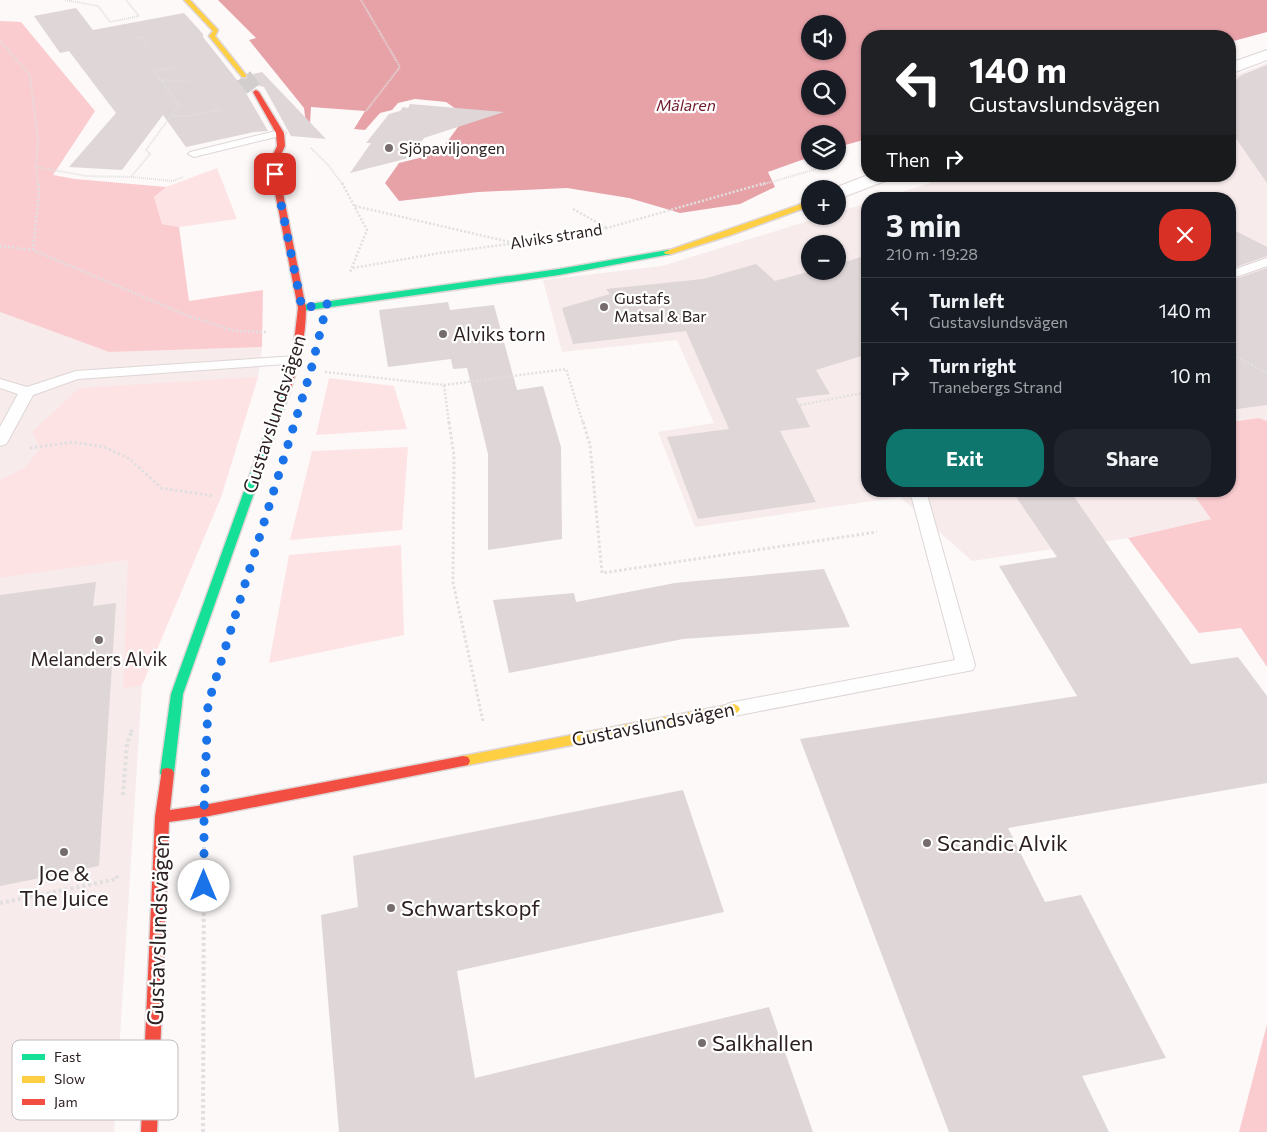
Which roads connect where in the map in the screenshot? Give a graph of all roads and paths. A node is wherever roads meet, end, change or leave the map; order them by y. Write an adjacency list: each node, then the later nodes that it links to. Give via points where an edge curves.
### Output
1 (66, 0): 2 (path, via 98,6 110,22 140,16)
2 (126, 0)
3 (187, 0): 10 (street, via 216,31 212,36)
4 (361, 0): 15 (path, via 400,67)
5 (136, 38): 7 (path, via 141,37)
6 (0, 41): 22 (path, via 30,75 38,141)
7 (148, 46)
8 (1267, 55): 9 (street)
9 (1236, 67)
10 (244, 76)
11 (160, 80): 12 (path)
12 (189, 82)
13 (256, 92): 19 (street)
14 (214, 104): 17 (path, via 219,110)
15 (366, 111)
16 (172, 116): 17 (path)
17 (188, 116): 18 (path)
18 (194, 121)
19 (280, 133): 20 (street); 21 (lane)
20 (281, 146): 27 (path, via 308,146 313,150); 38 (street, via 273,163)
21 (194, 154)
22 (36, 167): 23 (path, via 87,176); 33 (path, via 39,192)
23 (131, 177)
24 (783, 178): 30 (path, Alviks strand)
25 (866, 182): 26 (street)
26 (846, 190)
27 (356, 206): 31 (path); 35 (path, via 368,230)
28 (801, 206): 37 (street, Gustavslundsvägen, via 731,233 646,257 449,289)
29 (573, 209): 30 (path)
30 (607, 228): 31 (path, Alviks strand)
31 (517, 243): 35 (path, Alviks strand)
32 (0, 246): 33 (path)
33 (33, 250): 39 (path, via 186,315 235,331)
34 (1267, 262): 36 (lane)
35 (353, 268): 37 (path)
36 (1236, 273)
37 (327, 304): 38 (street, Gustavslundsvägen)
38 (302, 308): 39 (street, Gustavslundsvägen)
39 (302, 332): 41 (street, Gustavslundsvägen)
40 (1236, 356): 43 (path)
41 (296, 360): 46 (lane, via 76,375); 57 (street, Gustavslundsvägen, via 177,694)
42 (320, 371): 45 (path)
43 (1267, 373)
44 (0, 383): 46 (lane)
45 (444, 385): 53 (path, via 566,369 590,445 602,573); 55 (path, via 454,456 453,582)
46 (27, 392): 49 (lane)
47 (861, 393): 48 (path)
48 (800, 405)
49 (0, 440)
50 (27, 449): 51 (path, via 73,442 104,447 130,459 161,488)
51 (221, 497)
52 (920, 497): 54 (lane, Gustavslundsvägen, via 966,665)
53 (877, 532)
54 (734, 709): 55 (street, Gustavslundsvägen)
55 (490, 756): 56 (street, Gustavslundsvägen)
56 (204, 811): 57 (street, Gustavslundsvägen); 61 (path)
57 (162, 817): 60 (street, Gustavslundsvägen)
58 (117, 879): 59 (path)
59 (0, 903)
60 (154, 1040)
61 (203, 1132)

